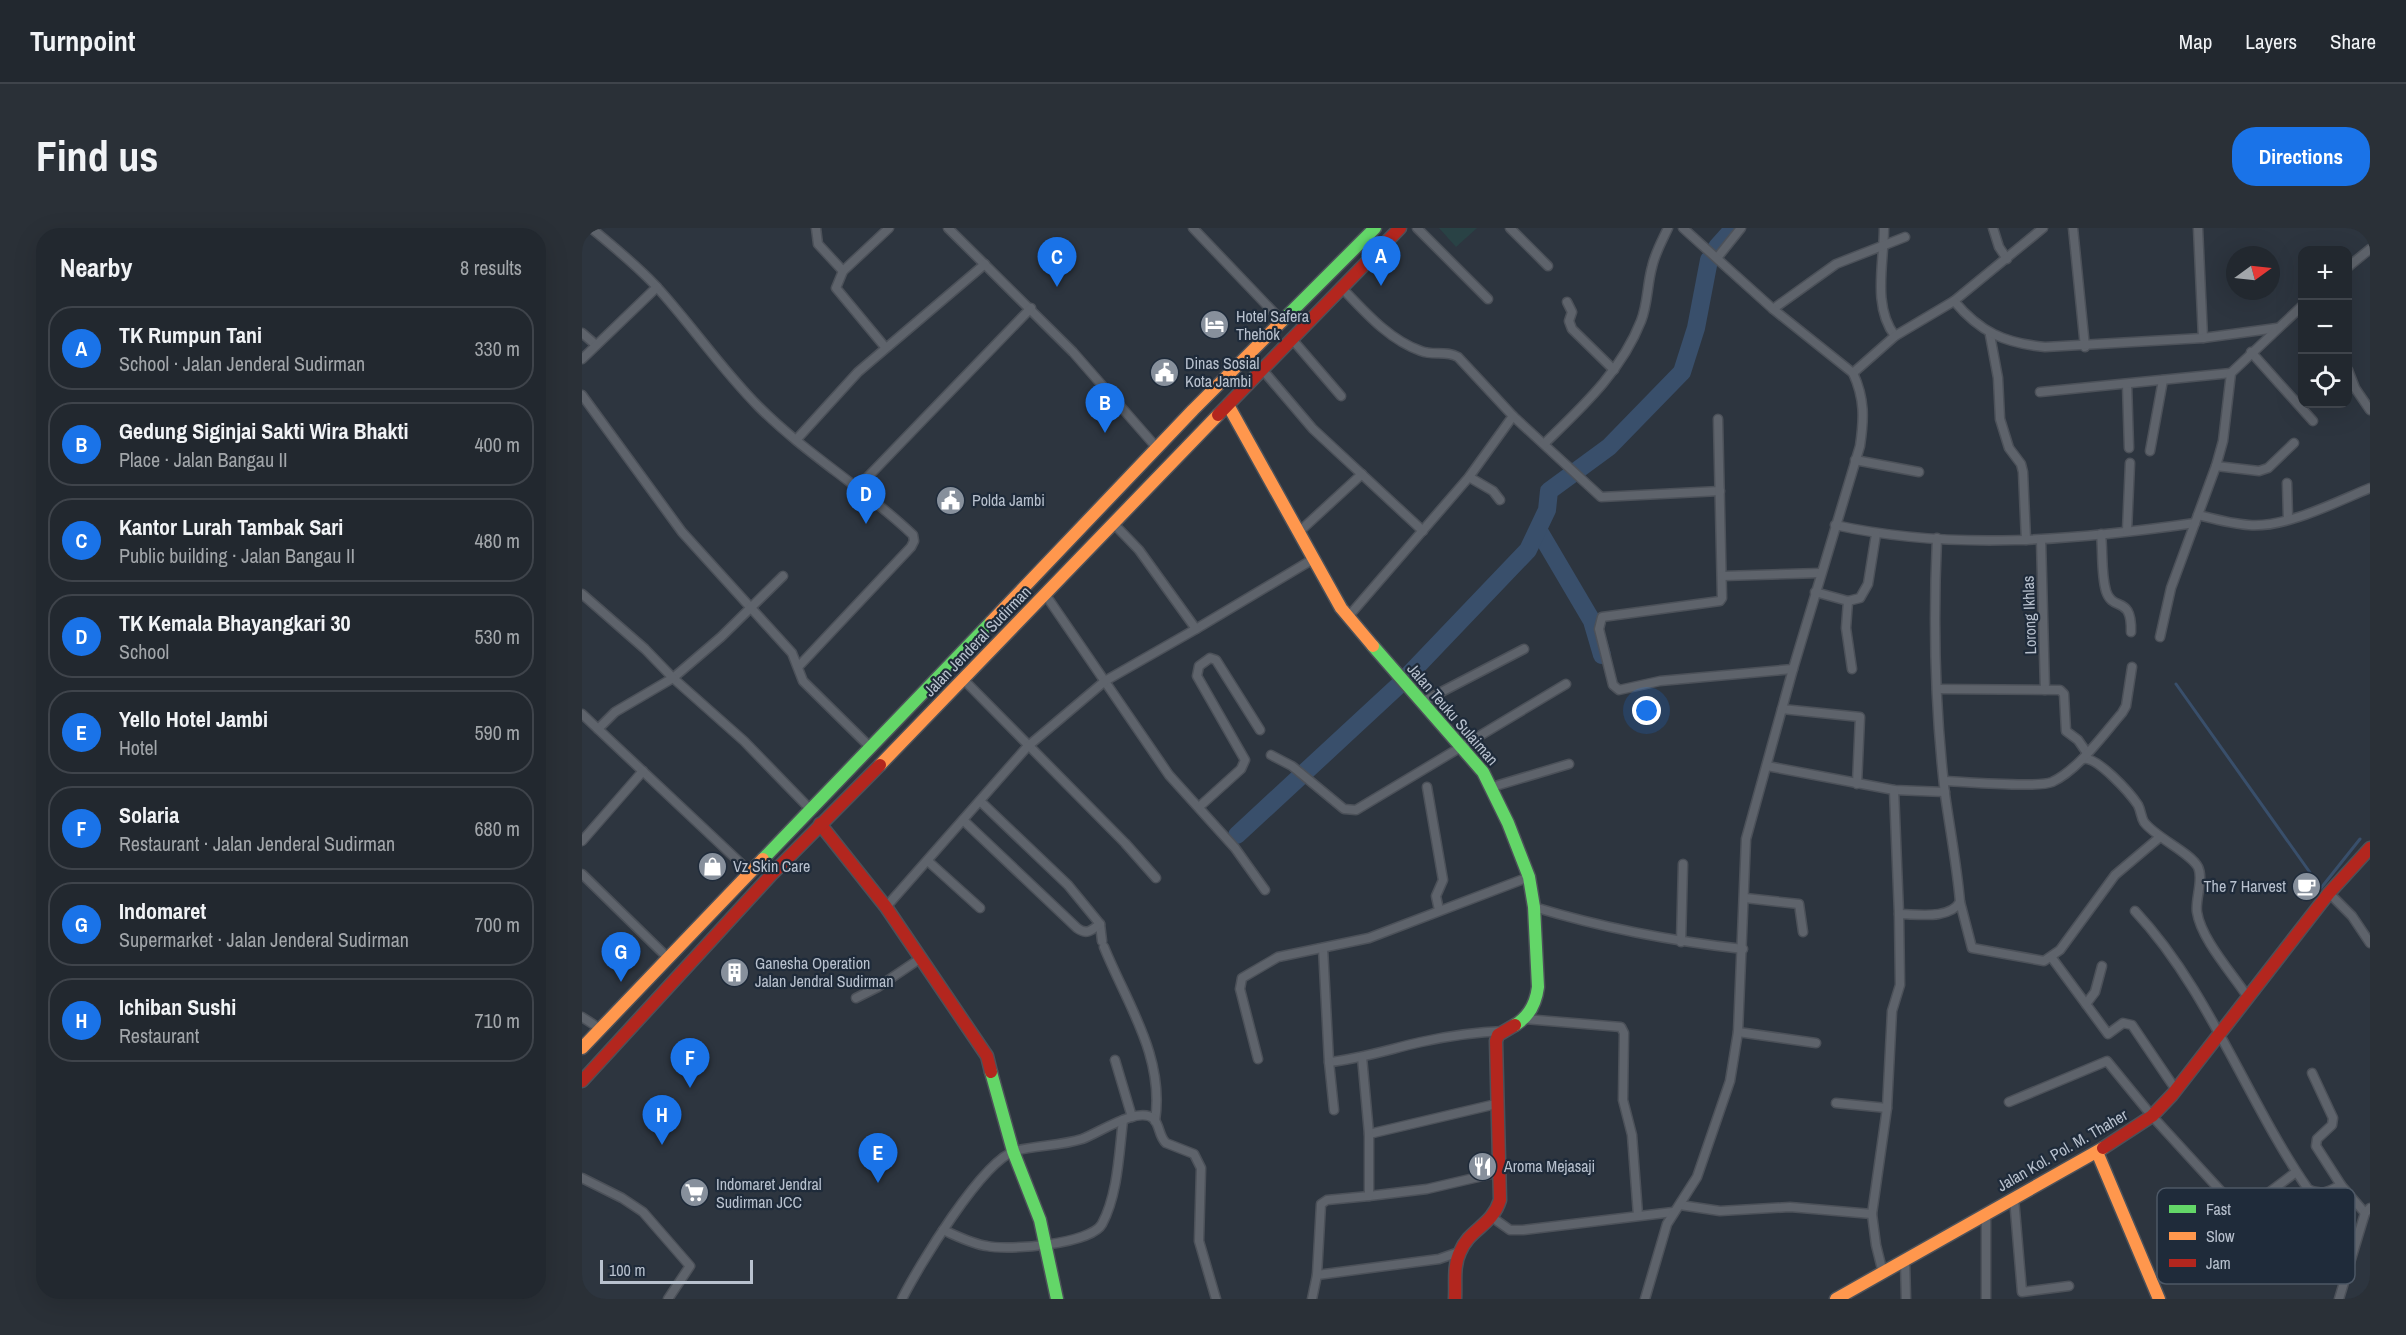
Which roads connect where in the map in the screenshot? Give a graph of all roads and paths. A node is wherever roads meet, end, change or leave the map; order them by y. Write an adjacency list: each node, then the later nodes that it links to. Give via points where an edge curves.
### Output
1 (591, 228): 27 (street)
2 (816, 228): 26 (street, via 818,244)
3 (889, 228): 26 (street)
4 (948, 228): 23 (street)
5 (1192, 228): 35 (street)
6 (1400, 228): 28 (main road, Jalan Jenderal Sudirman)
7 (1418, 228): 29 (street)
8 (1510, 228): 25 (street)
9 (1668, 228): 48 (street, via 1652,268 1640,323)
10 (1683, 228): 21 (street)
11 (1741, 228): 21 (street)
12 (1884, 228): 19 (street)
13 (1993, 228): 22 (street)
14 (2073, 228): 44 (street)
15 (2198, 228): 41 (street)
16 (2041, 229): 22 (street)
17 (1368, 230): 35 (main road, Jalan Jenderal Sudirman)
18 (1905, 237): 19 (street)
19 (1884, 244): 33 (street, via 1836,264); 39 (street, via 1882,291 1885,314)
20 (2370, 249): 24 (street)
21 (1717, 258): 33 (street)
22 (2007, 259): 30 (street)
23 (986, 264): 32 (street); 43 (street)
24 (2352, 264)
25 (1548, 266)
26 (843, 271): 43 (street, via 837,283 838,293)
27 (657, 287): 42 (street); 62 (street, via 739,385)
28 (1341, 287): 40 (main road, Jalan Jenderal Sudirman); 59 (street, via 1402,342 1422,351 1458,357)
29 (1488, 299)
30 (1954, 301): 38 (street); 39 (street)
31 (1567, 302): 48 (street, via 1572,312 1572,329)
32 (1031, 308): 65 (street); 75 (street)
33 (1773, 309): 49 (street)
34 (2298, 310): 36 (street)
35 (1281, 320): 65 (main road, Jalan Jenderal Sudirman)
36 (2277, 328): 41 (street); 45 (street)
37 (582, 333): 42 (street)
38 (1990, 335): 44 (street, via 2020,345); 91 (street, via 2000,419 2009,448 2023,472)
39 (1895, 336): 49 (street)
40 (1291, 338): 47 (main road, Jalan Jenderal Sudirman); 56 (street)
41 (2203, 338): 44 (street)
42 (596, 345): 46 (street)
43 (885, 347): 62 (street)
44 (2085, 347)
45 (2251, 352): 50 (street); 61 (street)
46 (582, 359)
47 (1261, 368): 57 (main road, Jalan Jenderal Sudirman); 72 (street, via 1313,429)
48 (1614, 370): 64 (street)
49 (1853, 373): 68 (street, via 1864,415)
50 (2231, 373): 51 (street); 70 (street)
51 (2163, 380): 53 (street); 67 (street)
52 (2352, 380): 58 (street)
53 (2127, 384): 54 (street); 66 (street)
54 (2040, 392)
55 (582, 395): 103 (street, via 682,532)
56 (1341, 396)
57 (1228, 405): 80 (main road, Jalan Jenderal Sudirman); 85 (main road, Jalan Teuku Sulaiman)
58 (2370, 410)
59 (1512, 416): 64 (street); 73 (street)
60 (1718, 419): 78 (street)
61 (2313, 421)
62 (796, 440): 75 (street)
63 (2294, 443): 70 (street, via 2268,468 2259,471)
64 (1544, 444): 78 (street, via 1569,471 1605,498)
65 (1157, 448): 76 (main road, Jalan Jenderal Sudirman)
66 (2129, 448)
67 (2150, 451)
68 (1855, 460): 71 (street); 84 (street)
69 (2130, 463): 87 (street)
70 (2216, 466): 82 (street)
71 (1919, 472)
72 (1362, 474): 85 (street); 86 (street)
73 (1469, 477): 79 (street, via 1493,491); 86 (street)
74 (2287, 483): 81 (street)
75 (859, 486): 109 (street, via 913,535 913,543)
76 (1120, 487): 80 (main road); 98 (main road, Jalan Jenderal Sudirman)
77 (2370, 488): 81 (street)
78 (1720, 491): 96 (street)
79 (1500, 500)
80 (1134, 501): 83 (main road, Jalan Jenderal Sudirman)
81 (2288, 518): 82 (street, via 2250,525)
82 (2196, 519): 87 (street); 107 (street, via 2171,588)
83 (1113, 523): 100 (main road, Jalan Jenderal Sudirman); 105 (street, via 1139,550)
84 (1835, 525): 88 (street); 94 (street)
85 (1300, 531): 93 (main road, Jalan Teuku Sulaiman)
86 (1423, 531): 104 (street)
87 (2127, 531): 89 (street)
88 (1876, 534): 90 (street); 101 (street, via 1864,593)
89 (2101, 534): 92 (street); 106 (street, via 2106,592 2129,611)
90 (1937, 538): 91 (street); 117 (street)
91 (2026, 540): 92 (street)
92 (2041, 540): 118 (street, Lorong Ikhlas)
93 (1315, 558): 104 (main road, Jalan Teuku Sulaiman); 105 (street)
94 (1821, 573): 96 (street); 97 (street)
95 (783, 576): 103 (street)
96 (1723, 576): 111 (street, via 1720,601 1600,619 1614,687 1618,690 1660,681)
97 (1815, 592): 101 (street); 111 (street)
98 (1018, 593): 102 (main road); 120 (main road, Jalan Jenderal Sudirman)
99 (582, 594): 113 (street)
100 (1045, 594): 102 (main road, Jalan Jenderal Sudirman); 115 (street)
101 (1848, 601): 112 (street, via 1846,628)
102 (1032, 606): 114 (main road, Jalan Jenderal Sudirman)
103 (750, 610): 109 (street, via 792,653); 113 (street)
104 (1348, 618): 119 (main road, Jalan Teuku Sulaiman)
105 (1196, 629): 115 (street)
106 (2131, 632)
107 (2160, 637)
108 (1524, 649): 119 (street)
109 (799, 666): 128 (street, via 803,681)
110 (2132, 667): 130 (street, via 2126,706)
111 (1793, 669): 121 (street)
112 (1852, 669)
113 (673, 678): 124 (street, via 615,712); 142 (street, via 744,741)
114 (964, 680): 123 (main road, Jalan Jenderal Sudirman); 126 (street)
115 (1105, 681): 126 (street); 141 (street, via 1169,775)
116 (1566, 684): 127 (street)
117 (1937, 689): 118 (street); 134 (street)
118 (2045, 690): 130 (street, via 2063,692 2066,731 2078,740)
119 (1422, 702): 127 (main road, Jalan Teuku Sulaiman)
120 (910, 708): 123 (main road); 128 (main road, Jalan Jenderal Sudirman)
121 (1782, 709): 132 (street); 135 (street, via 1860,717)
122 (584, 720): 124 (street)
123 (923, 720): 144 (main road, Jalan Jenderal Sudirman)
124 (598, 729): 133 (street)
125 (1260, 730): 141 (street, via 1216,660 1210,658 1199,666 1197,676 1245,760 1241,769)
126 (1027, 747): 140 (street); 153 (street)
127 (1459, 747): 129 (street, via 1356,810 1344,809 1292,766); 137 (main road, Jalan Teuku Sulaiman, via 1484,772)
128 (871, 748): 142 (main road, Jalan Jenderal Sudirman)
129 (1271, 755)
130 (2085, 756): 134 (street, via 2048,783); 145 (street, via 2122,785 2145,823)
131 (1569, 764): 137 (street)
132 (1767, 766): 135 (street); 156 (street, via 1746,839)
133 (642, 771): 146 (street); 150 (street)
134 (1945, 782): 139 (street)
135 (1857, 784): 138 (street)
136 (1426, 787): 161 (street, via 1443,880 1436,896)
137 (1492, 787): 152 (main road, Jalan Teuku Sulaiman)
138 (1894, 790): 139 (street); 163 (street)
139 (1945, 792): 157 (street)
140 (980, 801): 143 (street); 164 (street, via 1068,885)
141 (1199, 807): 154 (street)
142 (810, 809): 150 (main road, Jalan Jenderal Sudirman)
143 (963, 820): 148 (street); 164 (street, via 1077,928 1089,932)
144 (820, 824): 158 (main road); 190 (main road, Jalan Jenderal Sudirman)
145 (2160, 837): 172 (street, via 2115,875); 174 (street, via 2199,868 2197,911 2202,927)
146 (582, 841)
147 (2370, 848): 155 (main road, Jalan Kol. Pol. M. Thaher)
148 (929, 862): 158 (street); 160 (street)
149 (1683, 864): 166 (street)
150 (749, 872): 170 (main road, Jalan Jenderal Sudirman)
151 (582, 874): 170 (street)
152 (1529, 877): 159 (main road, Jalan Teuku Sulaiman); 161 (street)
153 (1156, 878)
154 (1265, 890)
155 (2329, 893): 167 (street, via 2352,916); 174 (main road, Jalan Kol. Pol. M. Thaher)
156 (1745, 898): 165 (street, via 1798,904); 169 (street)
157 (1960, 902): 163 (street, via 1945,913); 172 (street, via 1972,948 2026,959)
158 (886, 907): 171 (main road)
159 (1534, 907): 166 (street, via 1590,924); 178 (main road, Jalan Teuku Sulaiman, via 1538,994)
160 (980, 908)
161 (1439, 910): 168 (street, via 1368,938)
162 (2135, 911): 182 (street, via 2166,949)
163 (1899, 914): 195 (street, via 1901,975 1892,1011)
164 (1100, 924): 200 (street, via 1103,944 1151,1054 1158,1098)
165 (1803, 932)
166 (1681, 942): 169 (street)
167 (2370, 943)
168 (1323, 948): 186 (street, via 1278,957 1240,980); 188 (street)
169 (1743, 949): 181 (street)
170 (667, 957): 179 (main road, Jalan Jenderal Sudirman)
171 (921, 958): 175 (street); 202 (main road, via 987,1056)
172 (2052, 958): 176 (street)
173 (2102, 966): 176 (street, via 2095,992)
174 (2247, 996): 182 (main road, Jalan Kol. Pol. M. Thaher)
175 (856, 998)
176 (2086, 1004): 191 (street, via 2108,1034 2123,1023 2132,1025)
177 (582, 1017): 179 (street)
178 (1525, 1019): 180 (main road); 220 (street, via 1621,1027 1623,1100 1632,1135)
179 (598, 1028): 184 (main road, Jalan Jenderal Sudirman)
180 (1504, 1031): 185 (street, via 1423,1041); 194 (main road, via 1498,1035 1494,1050)
181 (1738, 1032): 183 (street); 216 (street, via 1724,1104 1697,1177)
182 (2218, 1033): 191 (main road, Jalan Kol. Pol. M. Thaher); 205 (street)
183 (1816, 1043)
184 (582, 1048)
185 (1362, 1057): 188 (street); 201 (street)
186 (1258, 1059)
187 (1115, 1060): 197 (street)
188 (1329, 1062): 196 (street)
189 (2312, 1073): 207 (street, via 2332,1118 2332,1125 2317,1139 2316,1146)
190 (582, 1081)
191 (2176, 1090): 198 (main road, Jalan Kol. Pol. M. Thaher)
192 (2009, 1102): 198 (street, via 2107,1061)
193 (1836, 1103): 195 (street)
194 (1496, 1104): 201 (street); 204 (main road)
195 (1887, 1108): 219 (street)
196 (1334, 1110)
197 (1132, 1116): 199 (street); 200 (street, via 1148,1116)
198 (2152, 1116): 203 (main road, Jalan Kol. Pol. M. Thaher); 208 (street)
199 (1123, 1120): 202 (street, via 1080,1140); 223 (street, via 1112,1193 1101,1226 1092,1234)
200 (1155, 1121): 234 (street, via 1163,1141 1194,1154 1201,1168 1199,1241)
201 (1369, 1134): 213 (street)
202 (1014, 1151): 222 (street, via 990,1169); 223 (main road)
203 (2097, 1152): 214 (main road, Jalan Kol. Pol. M. Thaher); 241 (main road)
204 (1500, 1172): 213 (street, via 1427,1189); 221 (main road, via 1500,1200)
205 (2296, 1172): 209 (street); 210 (street)
206 (582, 1178): 231 (street, via 644,1212 690,1266)
207 (2341, 1185): 211 (street); 212 (street)
208 (2219, 1188)
209 (2275, 1188)
210 (2307, 1188)
211 (2336, 1188)
212 (2344, 1188)
213 (1369, 1196): 228 (street, via 1321,1204)
214 (2014, 1198): 218 (main road, Jalan Kol. Pol. M. Thaher); 230 (street, via 2022,1292)
215 (2355, 1198): 217 (street)
216 (1677, 1209): 219 (street, via 1790,1207); 220 (street); 237 (street, via 1667,1224)
217 (2367, 1210): 224 (street)
218 (1986, 1213): 226 (main road, Jalan Kol. Pol. M. Thaher); 240 (street)
219 (1872, 1214): 227 (street)
220 (1638, 1215): 221 (street, via 1523,1230 1510,1230)
221 (1493, 1218): 225 (main road)
222 (943, 1230): 223 (street, via 986,1246); 232 (street)
223 (1046, 1244): 233 (main road)
224 (2355, 1248)
225 (1459, 1252): 228 (street, via 1439,1259); 236 (main road)
226 (1905, 1261): 227 (main road, Jalan Kol. Pol. M. Thaher); 239 (street)
227 (1883, 1273): 238 (main road, Jalan Kol. Pol. M. Thaher)
228 (1317, 1275): 235 (street)
229 (2344, 1284): 242 (street)
230 (2069, 1286)
231 (668, 1299)
232 (903, 1299)
233 (1057, 1299)
234 (1216, 1299)
235 (1312, 1299)
236 (1455, 1299)
237 (1645, 1299)
238 (1836, 1299)
239 (1906, 1299)
240 (1986, 1299)
241 (2158, 1299)
242 (2339, 1299)

